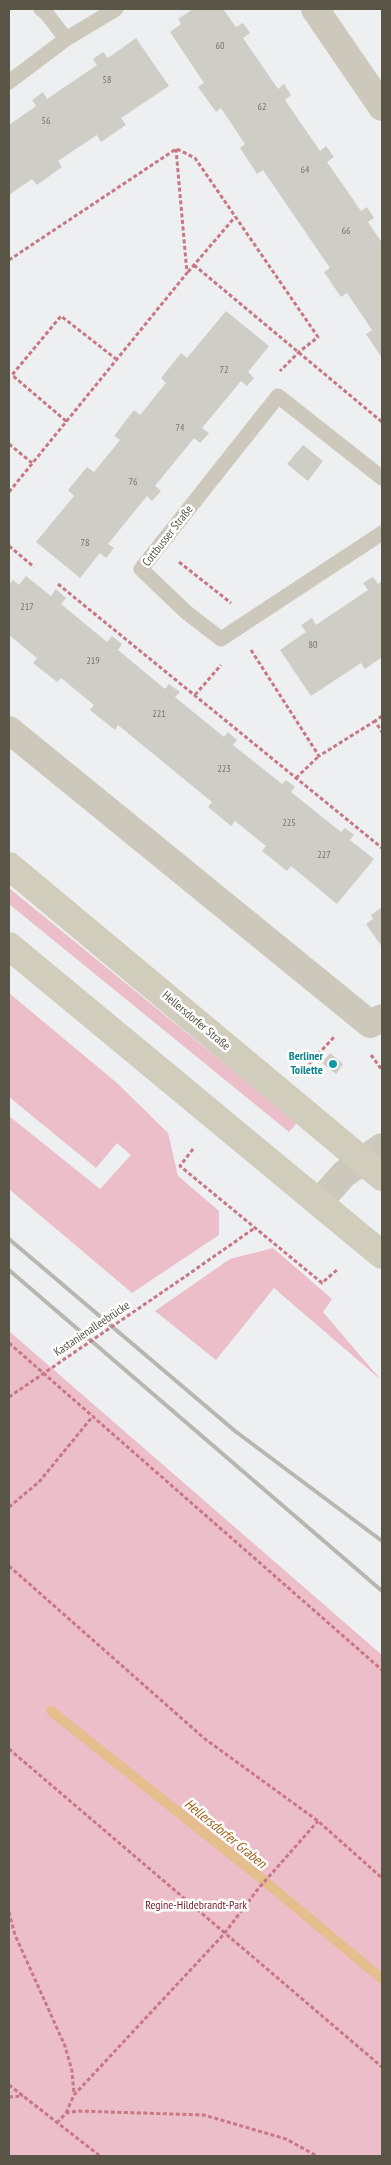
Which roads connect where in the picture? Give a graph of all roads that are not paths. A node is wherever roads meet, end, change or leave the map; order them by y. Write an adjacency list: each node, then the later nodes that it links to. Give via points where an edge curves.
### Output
1 (41, 9): 4 (lane)
2 (116, 9): 4 (lane)
3 (315, 9): 6 (street)
4 (66, 39): 5 (lane)
5 (9, 82)
6 (382, 108)
7 (382, 478): 8 (lane, Cottbusser Straße, via 278,396 141,568 186,612 221,639)
8 (382, 533)
9 (9, 730): 12 (street)
10 (9, 866): 13 (main road, Hellersdorfer Straße)
11 (9, 946): 14 (main road)
12 (376, 1021)
13 (376, 1162): 14 (street, via 344,1174)
14 (319, 1202): 15 (main road)
15 (382, 1255)

